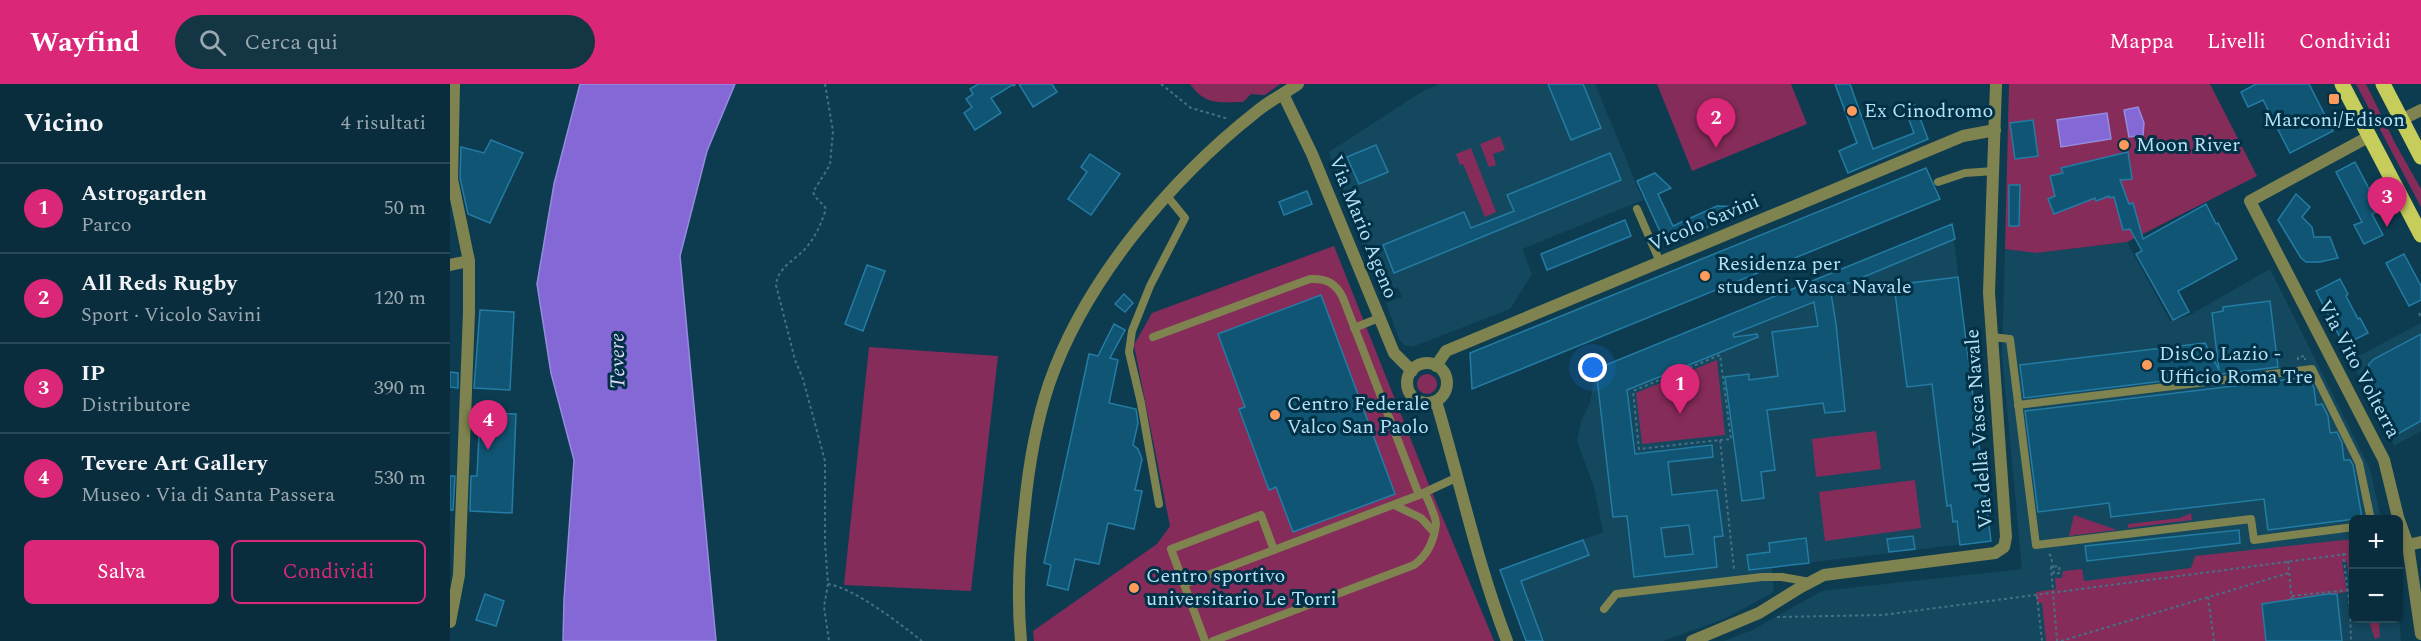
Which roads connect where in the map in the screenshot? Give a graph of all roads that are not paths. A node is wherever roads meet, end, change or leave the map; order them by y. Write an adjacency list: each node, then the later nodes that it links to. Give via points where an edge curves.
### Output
1 (454, 84): 17 (street, via 452,179)
2 (1298, 84): 6 (street)
3 (1996, 84): 9 (street, Via della Vasca Navale)
4 (2342, 84): 10 (main road)
5 (2383, 84): 8 (main road)
6 (1283, 94): 14 (street, via 1258,110); 20 (street, Via Mario Ageno, via 1312,154)
7 (2421, 110): 8 (street)
8 (2401, 120): 11 (main road)
9 (1995, 130): 12 (street, Via della Vasca Navale); 18 (street, Vicolo Savini, via 1963,136)
10 (2370, 136): 16 (main road); 36 (street, Via Vito Volterra, via 2250,201 2380,451)
11 (2421, 157)
12 (1994, 171): 13 (lane, via 1965,173); 23 (street, Via della Vasca Navale)
13 (1938, 182)
14 (1167, 196): 30 (lane, via 1185,218 1150,286 1132,331 1129,352); 43 (street, via 1104,276 1067,339 1049,385 1035,436 1019,556)
15 (1637, 209): 18 (lane)
16 (2421, 235)
17 (469, 261): 19 (street); 41 (street, via 459,575)
18 (1660, 262): 24 (street, Vicolo Savini, via 1446,351)
19 (450, 265)
20 (1379, 318): 21 (lane); 25 (street, Via Mario Ageno, via 1394,353)
21 (1354, 328): 22 (lane, via 1338,288 1320,278); 29 (lane)
22 (1154, 337)
23 (1991, 337): 27 (lane, via 2010,339); 38 (street, Via della Vasca Navale, via 2004,547 1995,553 1824,575)
24 (1436, 366): 25 (street, via 1423,364); 26 (street, via 1445,374 1446,386)
25 (1412, 371): 26 (street, via 1407,383 1411,396 1423,403)
26 (1436, 401): 28 (street)
27 (2018, 405): 32 (lane, via 2312,369 2360,463); 33 (lane, via 2036,545 2251,519 2254,540)
28 (1458, 477): 29 (lane); 46 (street, via 1474,542)
29 (1422, 494): 31 (lane); 34 (lane, via 1436,523)
30 (1159, 504)
31 (1394, 505): 34 (lane, via 1421,518); 37 (lane)
32 (2370, 515)
33 (2349, 528)
34 (1433, 531): 45 (lane, via 1425,556 1414,565)
35 (2421, 542): 36 (street)
36 (2408, 545): 42 (street, Via Vito Volterra)
37 (1274, 550): 39 (lane); 39 (lane, via 1261,515 1171,549)
38 (1811, 582): 40 (lane, via 1782,577 1616,594); 47 (street, Via della Vasca Navale, via 1760,613)
39 (1184, 584): 44 (lane)
40 (1604, 609)
41 (450, 622)
42 (2421, 634)
43 (1021, 641)
44 (1205, 641)
45 (1213, 641)
46 (1508, 641)
47 (1692, 641)

